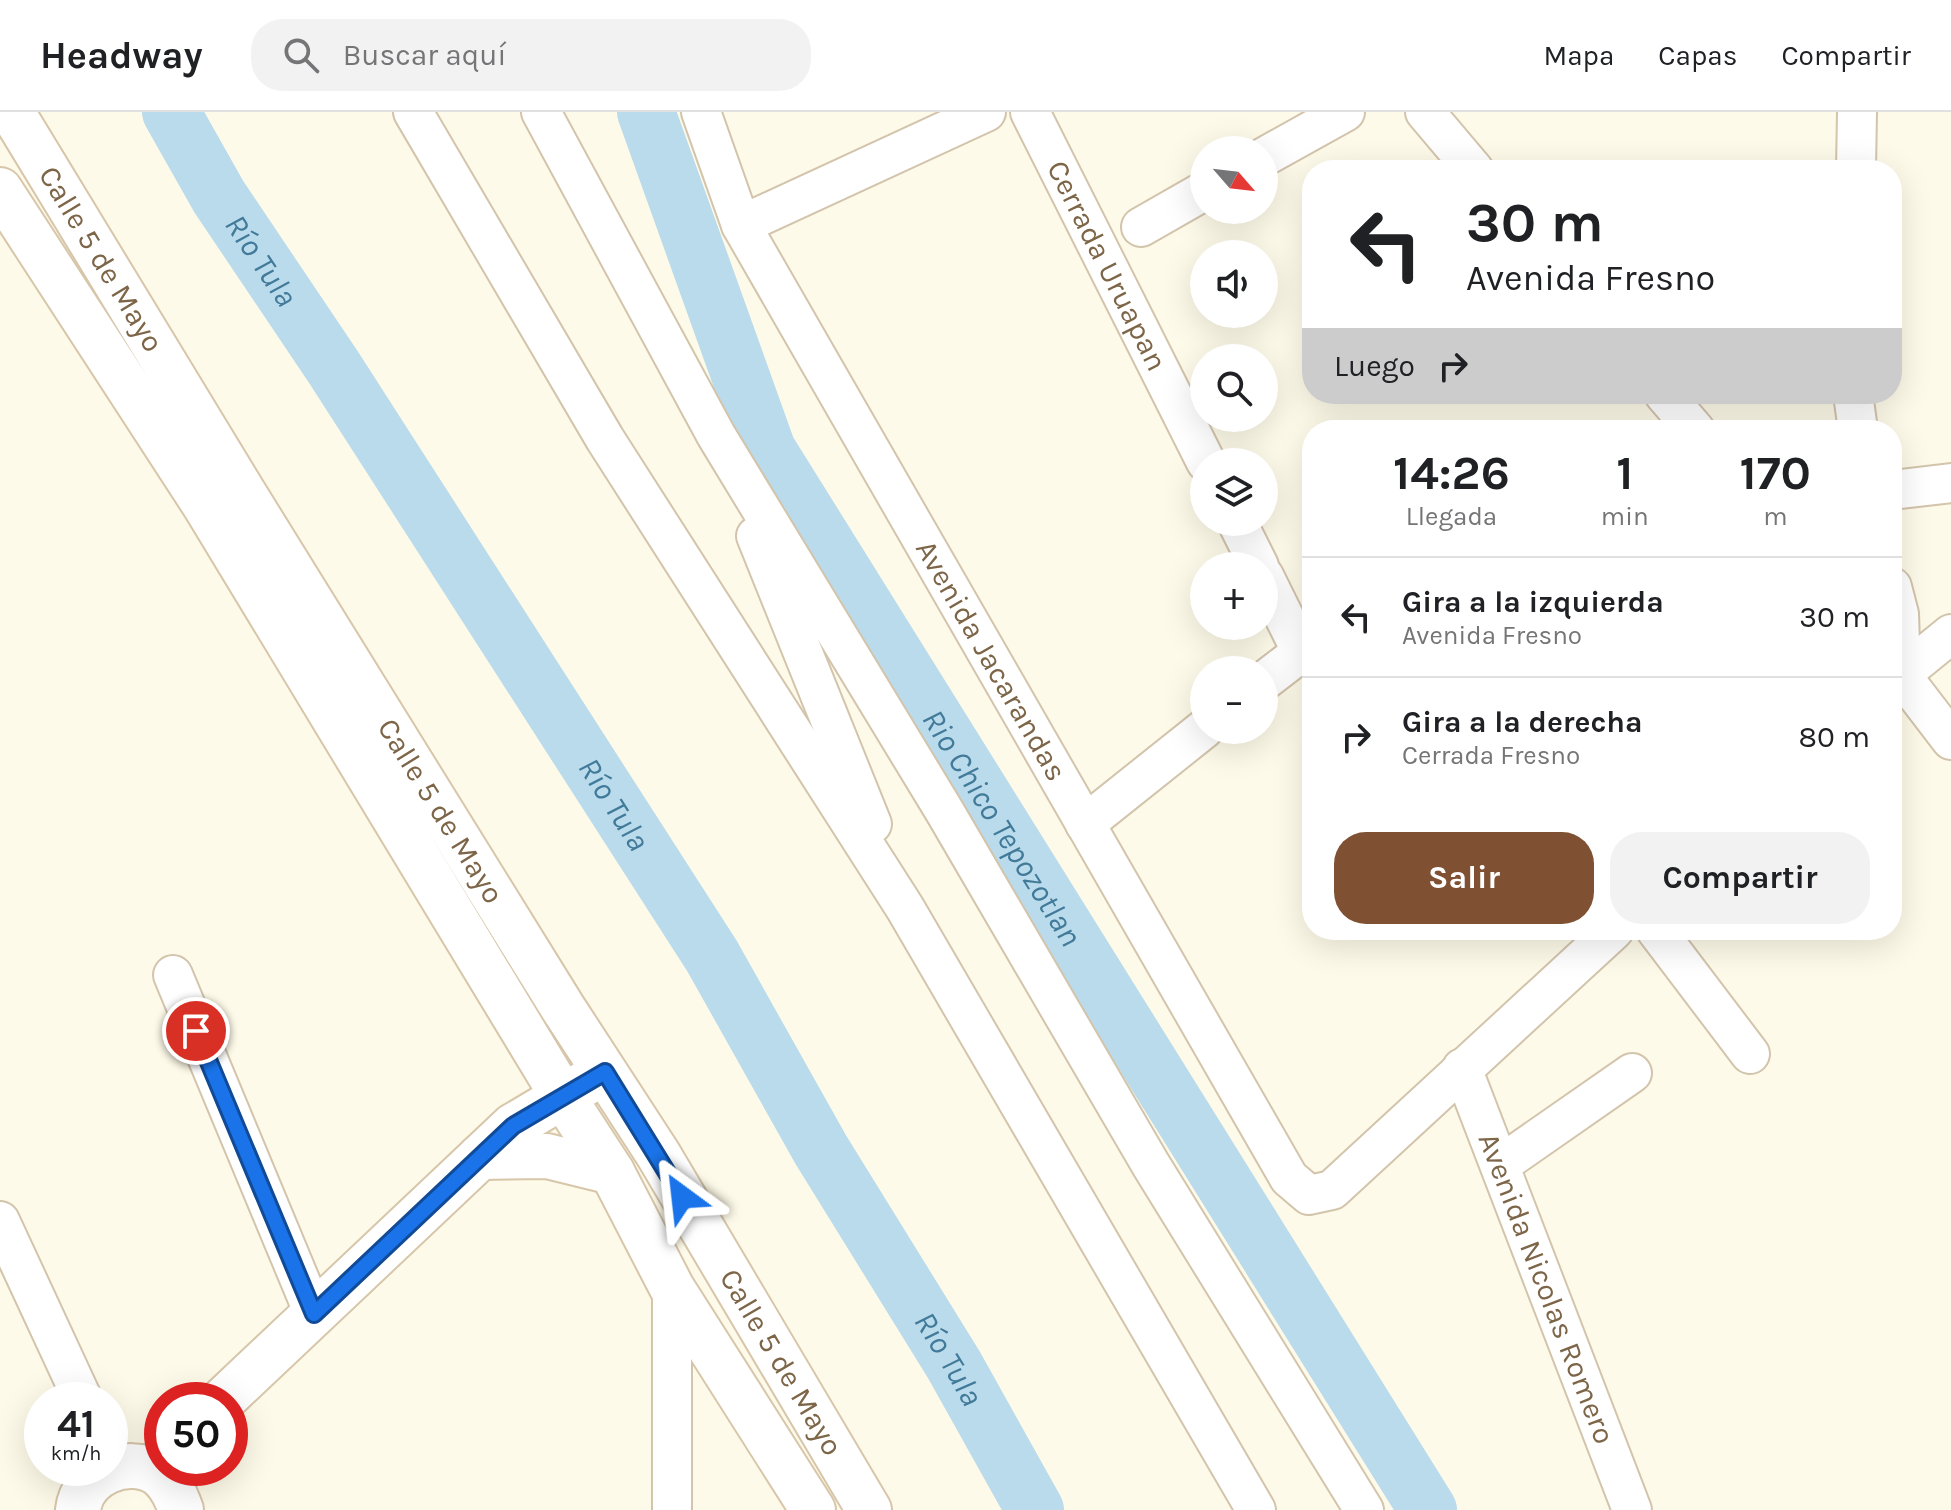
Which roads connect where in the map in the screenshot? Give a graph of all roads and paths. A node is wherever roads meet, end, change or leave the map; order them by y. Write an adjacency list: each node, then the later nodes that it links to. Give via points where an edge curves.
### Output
1 (12, 112): 39 (main road, Calle 5 de Mayo)
2 (413, 112): 33 (street, via 605,439)
3 (541, 112): 19 (street)
4 (701, 112): 15 (street, Avenida Jacarandas)
5 (986, 112): 15 (street)
6 (1030, 112): 20 (street, Cerrada Uruapan)
7 (1345, 112): 10 (street)
8 (1425, 112): 11 (street)
9 (1857, 112): 12 (street)
10 (1278, 149)
11 (1466, 160)
12 (1856, 160)
13 (0, 190): 41 (main road, Calle 5 de Mayo, via 206,507)
14 (1190, 199): 16 (street)
15 (741, 225): 32 (street, Avenida Jacarandas)
16 (1141, 227)
17 (1673, 404): 18 (street)
18 (1686, 420)
19 (716, 435): 33 (street); 56 (street, via 1151,1165)
20 (1199, 448)
21 (1951, 483): 22 (street)
22 (1902, 489)
23 (1278, 599): 25 (street)
24 (1951, 634): 27 (street)
25 (1302, 639)
26 (1302, 651): 28 (street)
27 (1902, 668)
28 (1278, 670)
29 (1902, 681): 31 (street)
30 (1190, 740): 32 (street)
31 (1951, 740)
32 (1085, 824): 38 (street, Avenida Jacarandas, via 1289,1178 1309,1195 1332,1190)
33 (905, 908): 55 (street)
34 (1600, 940): 38 (street)
35 (1664, 940): 37 (street)
36 (173, 975): 47 (street)
37 (1750, 1054)
38 (1462, 1068): 43 (street, Avenida Nicolas Romero)
39 (605, 1072): 41 (main road); 54 (main road, Calle 5 de Mayo)
40 (1632, 1073): 43 (street)
41 (562, 1095): 42 (main road, via 513,1126); 44 (main road, Calle 5 de Mayo)
42 (480, 1157): 44 (main road, via 547,1156); 47 (main road)
43 (1500, 1165): 57 (street, Avenida Nicolas Romero)
44 (612, 1172): 46 (main road, Calle 5 de Mayo)
45 (0, 1221): 48 (street)
46 (672, 1288): 52 (street); 53 (main road, Calle 5 de Mayo)
47 (314, 1314): 49 (main road)
48 (75, 1382)
49 (242, 1382)
50 (88, 1486): 51 (main road)
51 (78, 1510)
52 (672, 1510)
53 (813, 1510)
54 (869, 1510)
55 (1256, 1510)
56 (1364, 1510)
57 (1632, 1510)

